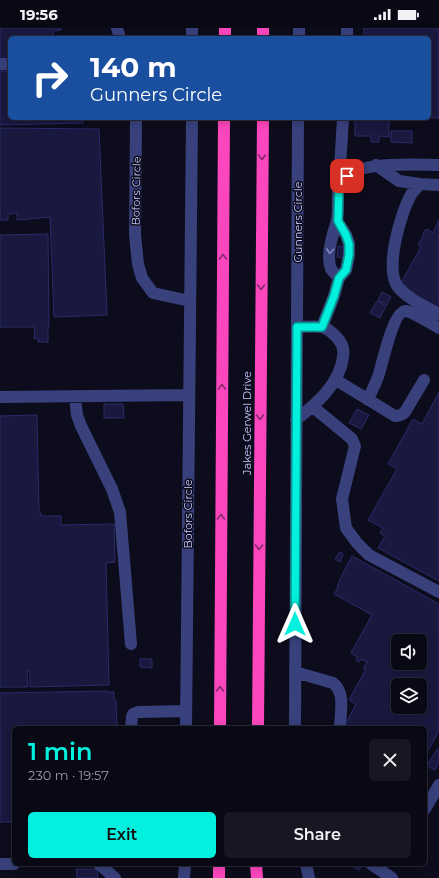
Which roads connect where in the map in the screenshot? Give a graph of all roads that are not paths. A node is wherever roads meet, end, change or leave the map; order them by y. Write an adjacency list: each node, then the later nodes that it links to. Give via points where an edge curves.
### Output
1 (136, 120): 14 (street, Bofors Circle, via 135,235 142,278 153,293)
2 (192, 120): 14 (street, Bofors Circle)
3 (224, 120): 33 (highway, one-way to 3)
4 (263, 120): 34 (highway, Jakes Gerwel Drive, one-way to 34)
5 (298, 120): 16 (street, Gunners Circle)
6 (343, 120): 10 (street)
7 (376, 165): 8 (street); 9 (street, via 400,181); 10 (street, via 352,172 343,178)
8 (439, 165)
9 (420, 184): 11 (street); 15 (street, via 412,193 400,223 392,265 393,277 398,286 413,300)
10 (339, 185): 12 (street)
11 (439, 185)
12 (338, 221): 13 (street, one-way to 13, via 330,247 330,262 331,269); 13 (street, via 349,244 346,270)
13 (339, 278): 17 (street)
14 (190, 301): 21 (street, Bofors Circle)
15 (439, 314)
16 (297, 327): 17 (street); 26 (street, Gunners Circle)
17 (322, 327): 19 (street, via 335,335 341,342 344,352)
18 (439, 328): 24 (street, via 411,313 402,312 395,322 378,378)
19 (336, 380): 24 (street); 25 (street)
20 (424, 380): 24 (street, via 402,415 395,416)
21 (189, 395): 23 (street); 30 (street, Bofors Circle)
22 (0, 397): 23 (street)
23 (75, 397): 28 (street, via 81,426 112,489 120,512)
24 (368, 400)
25 (313, 406): 26 (street); 27 (street, via 352,440 355,446 342,499 346,528 350,535 369,555)
26 (296, 420): 29 (street, Gunners Circle)
27 (439, 592)
28 (130, 644)
29 (295, 672): 35 (street, Gunners Circle); 36 (street, via 336,685 341,699)
30 (186, 711): 31 (street, via 138,712 133,714); 32 (street, Bofors Circle)
31 (131, 726)
32 (186, 726)
33 (220, 726)
34 (258, 726)
35 (295, 726)
36 (340, 726)
37 (439, 785): 38 (street)
38 (427, 805)
39 (0, 864): 40 (street)
40 (12, 864)
41 (101, 866): 48 (street)
42 (185, 866): 49 (street)
43 (219, 866): 50 (highway)
44 (256, 866): 51 (highway)
45 (306, 866): 52 (street)
46 (376, 866): 47 (street)
47 (390, 872)
48 (115, 878)
49 (184, 878)
50 (219, 878)
51 (257, 878)
52 (309, 878)

